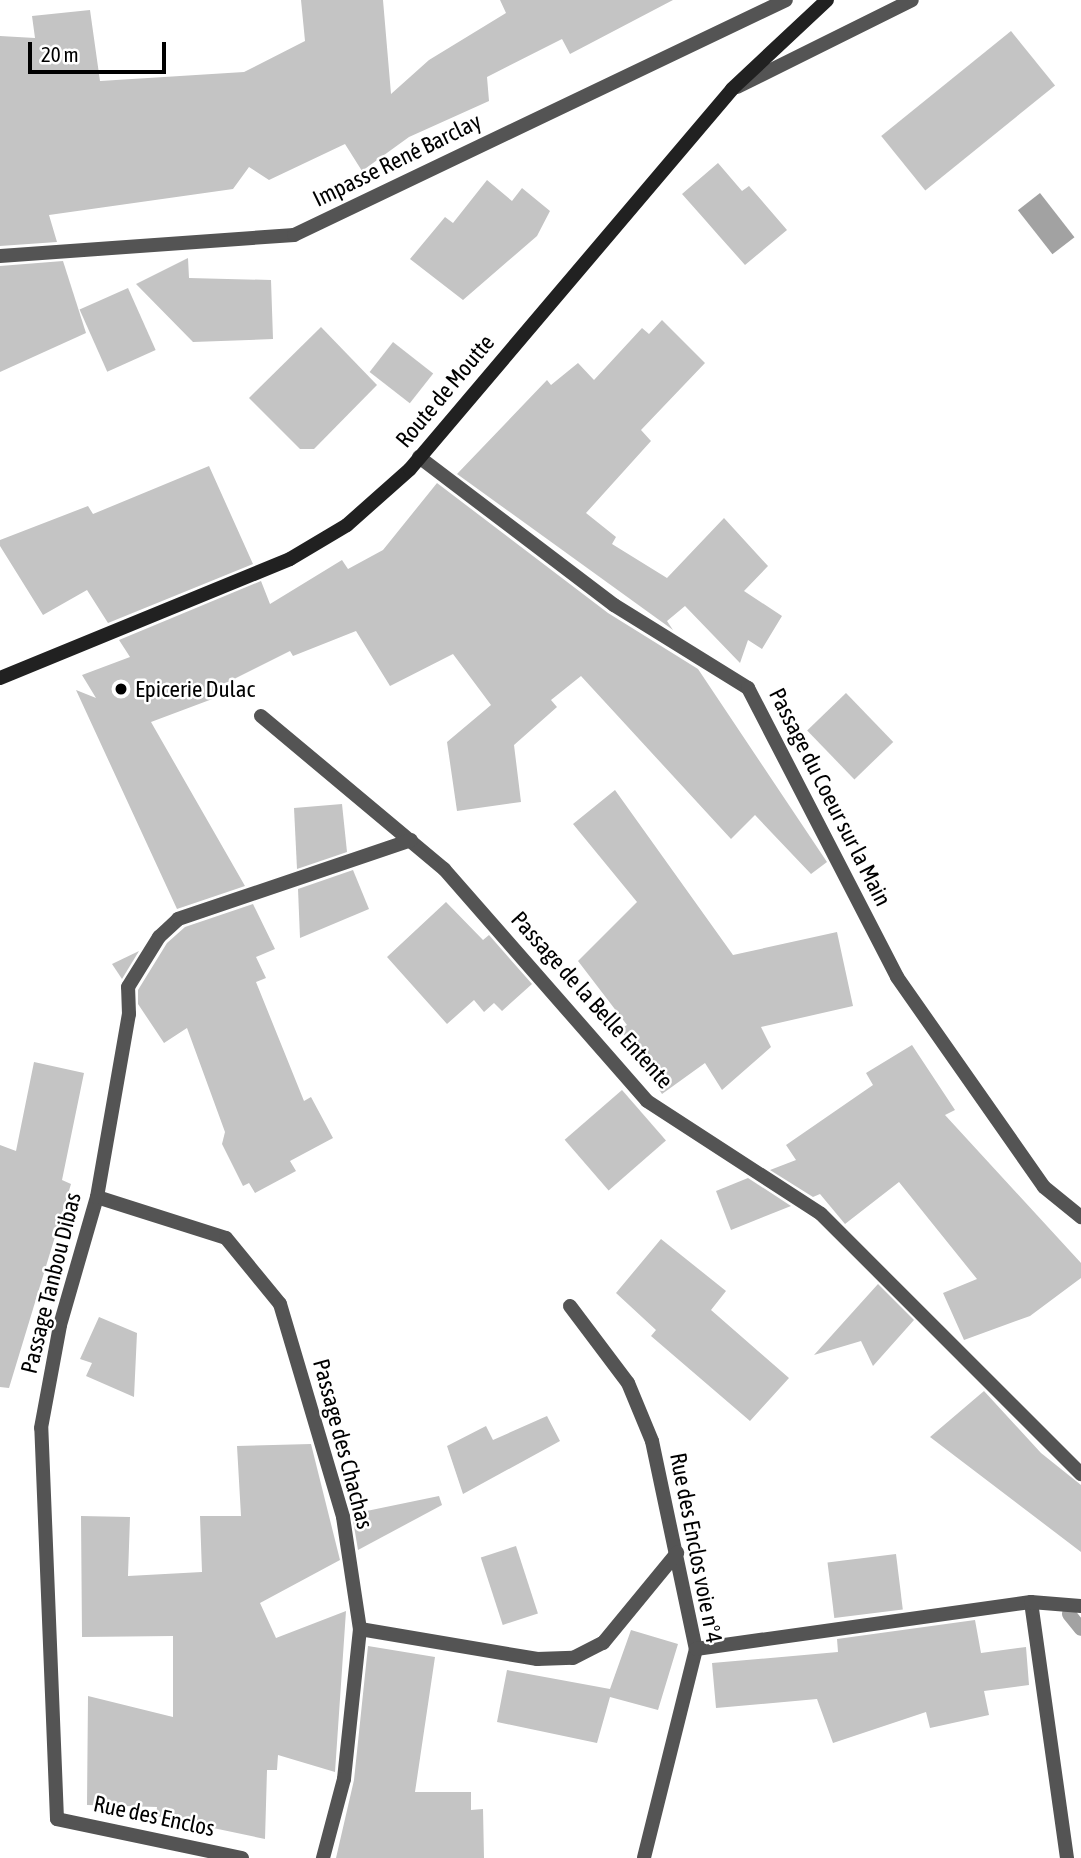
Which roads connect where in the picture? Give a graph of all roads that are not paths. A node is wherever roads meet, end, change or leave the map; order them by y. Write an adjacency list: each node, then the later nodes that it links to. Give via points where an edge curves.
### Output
1 (786, 0): 5 (street, Impasse René Barclay, via 294,235)
2 (827, 0): 4 (main road, Route de Moutte)
3 (912, 0): 4 (street)
4 (732, 89): 6 (main road, Route de Moutte)
5 (0, 256)
6 (419, 457): 7 (main road, Route de Moutte, via 347,525 290,559); 11 (street, Passage du Coeur sur la Main, via 614,605 748,688 897,977 1044,1187)
7 (0, 678)
8 (261, 716): 9 (street, Passage de la Belle Entente)
9 (411, 840): 10 (street, Passage Tanbou Dibas, via 178,919 159,937 128,987 129,1014); 13 (street, Passage de la Belle Entente, via 444,869 647,1101 732,1150 821,1214)
10 (97, 1197): 17 (street, Passage des Chachas, via 226,1238 280,1304 343,1517); 19 (street, Passage Tanbou Dibas, via 60,1325 41,1428)
11 (1081, 1217)
12 (570, 1306): 14 (street, Rue des Enclos voie n°4, via 628,1383 652,1441)
13 (1081, 1474)
14 (677, 1553): 17 (street, via 603,1643 573,1658 537,1659); 18 (street, Rue des Enclos voie n°4)
15 (1031, 1602): 16 (street); 18 (street); 23 (street)
16 (1081, 1606)
17 (360, 1629): 21 (street, Passage des Chachas, via 344,1779)
18 (696, 1649): 22 (street, Rue des Enclos voie n°4)
19 (57, 1819): 20 (street, Rue des Enclos)
20 (242, 1858)
21 (323, 1858)
22 (644, 1858)
23 (1067, 1858)

